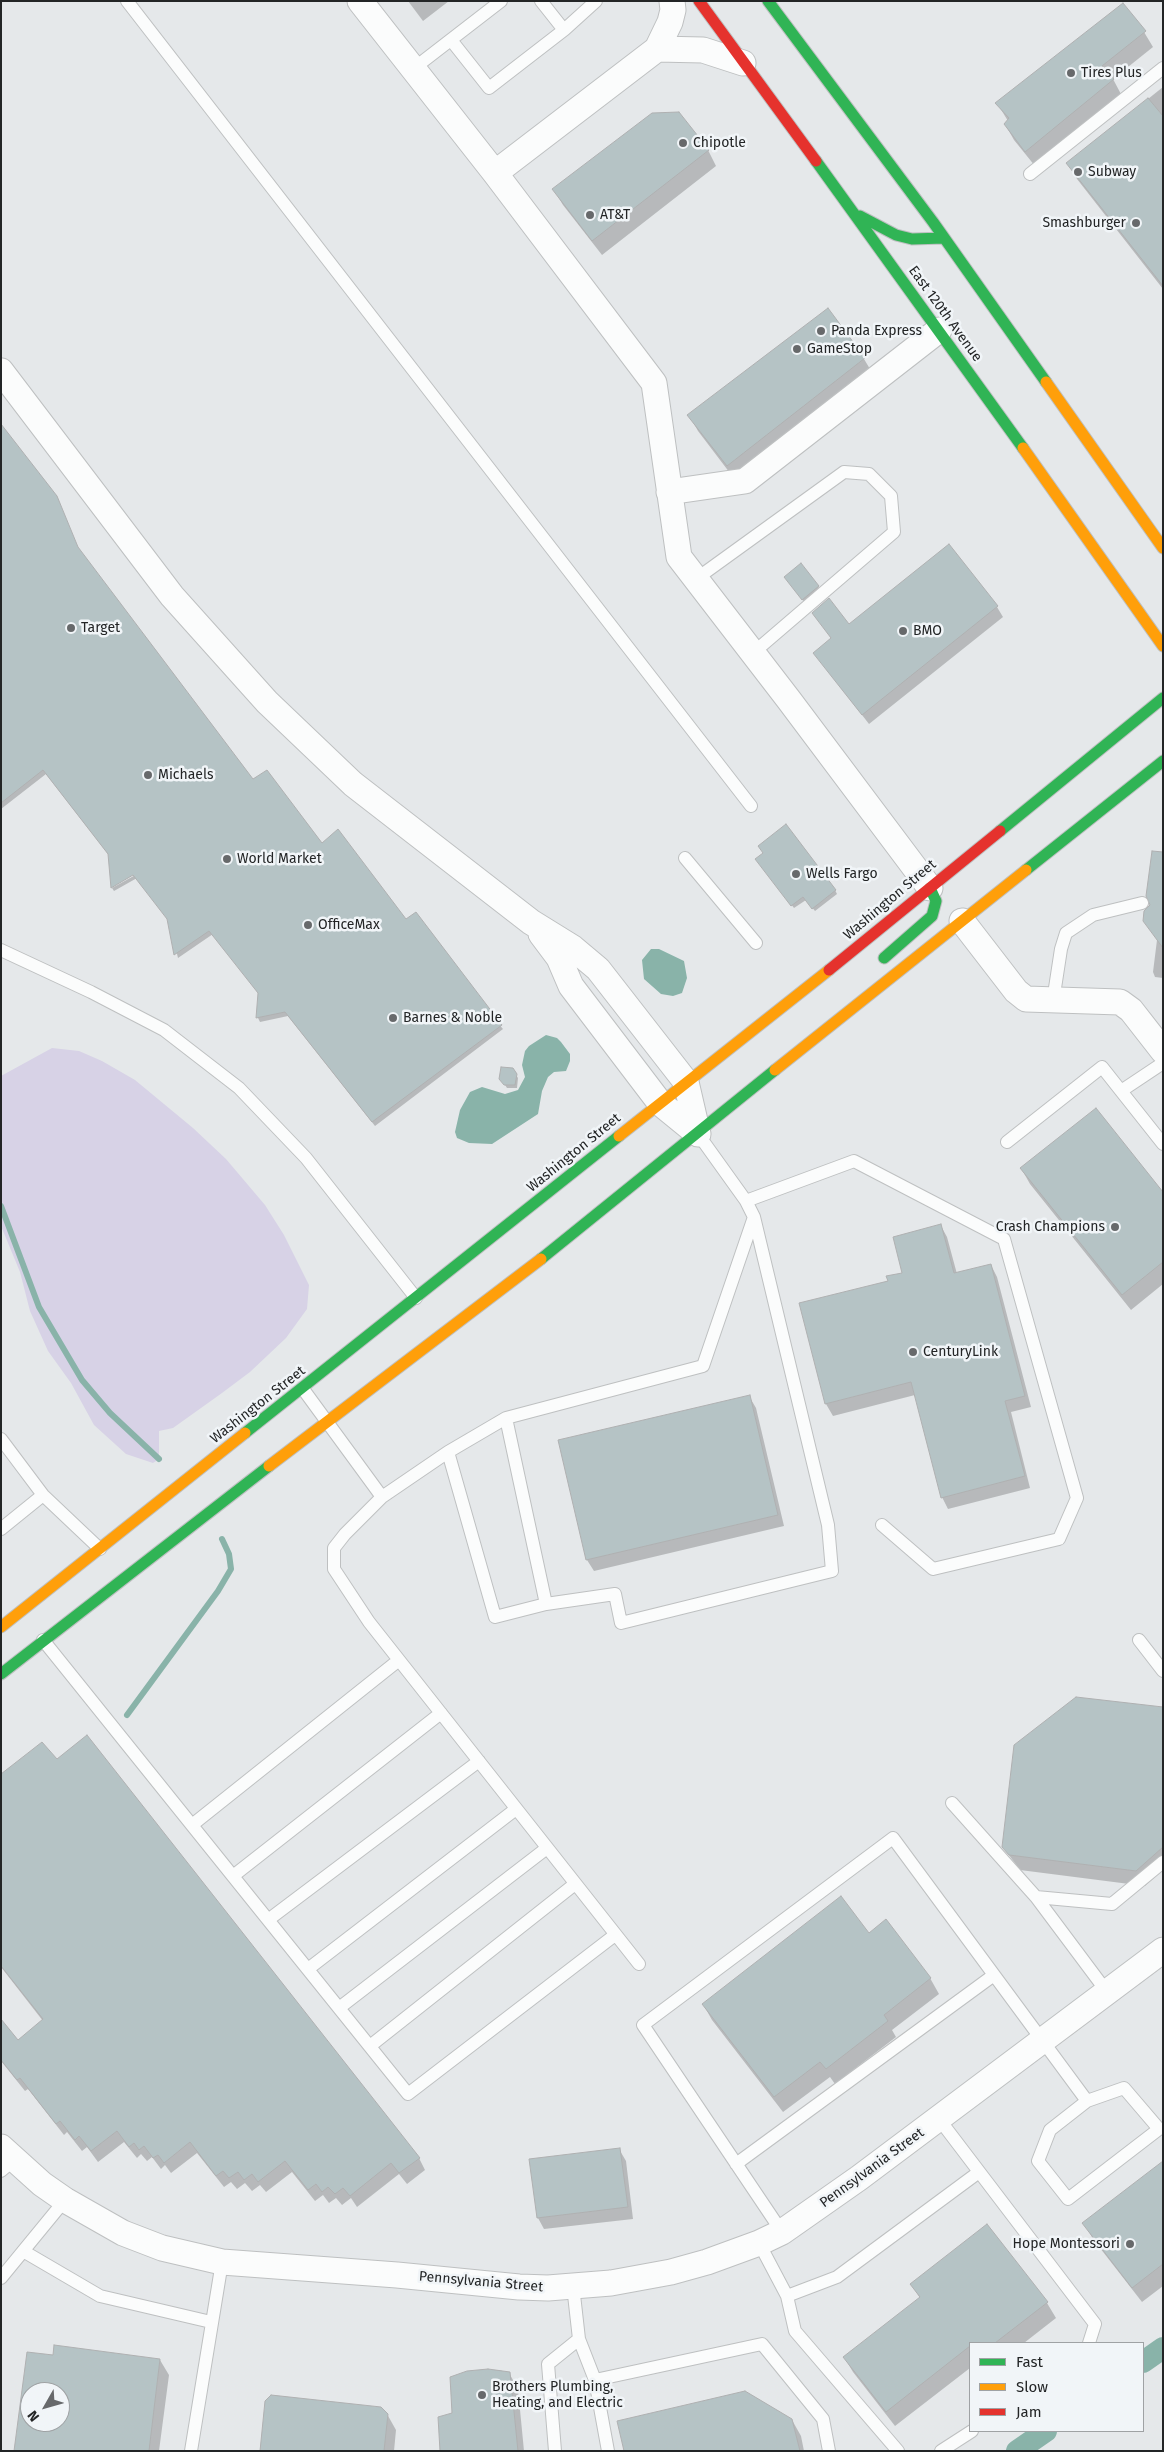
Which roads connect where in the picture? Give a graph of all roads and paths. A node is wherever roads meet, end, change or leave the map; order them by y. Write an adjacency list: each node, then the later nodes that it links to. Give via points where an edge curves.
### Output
1 (127, 1): 28 (lane)
2 (360, 1): 14 (street)
3 (501, 1): 10 (lane)
4 (541, 1): 9 (lane)
5 (596, 1): 9 (lane)
6 (672, 1): 11 (street, via 670,22)
7 (699, 1): 12 (main road, East 120th Avenue)
8 (768, 1): 18 (main road)
9 (564, 30): 10 (lane, via 489,88)
10 (451, 40): 14 (lane)
11 (657, 49): 12 (street, via 703,50); 15 (street)
12 (744, 62): 17 (main road, East 120th Avenue)
13 (1163, 68): 16 (lane)
14 (413, 69): 15 (street)
15 (495, 173): 21 (street, via 654,383)
16 (1030, 174)
17 (854, 213): 18 (main road, via 896,235 912,239); 19 (main road, East 120th Avenue)
18 (944, 238): 22 (main road)
19 (939, 330): 21 (street, via 745,481); 24 (main road, East 120th Avenue)
20 (1, 371): 33 (street, via 172,596 267,702 353,784)
21 (669, 492): 23 (street, via 679,557)
22 (1163, 548)
23 (696, 579): 25 (street); 25 (lane, via 844,472 869,474 891,496 894,532)
24 (1163, 646)
25 (753, 653): 30 (street)
26 (1163, 698): 30 (main road, Washington Street)
27 (1163, 761): 32 (main road)
28 (750, 806)
29 (685, 858): 34 (lane)
30 (930, 888): 36 (main road, via 936,901 932,916); 42 (main road, Washington Street)
31 (1142, 903): 38 (lane, via 1093,915 1066,933)
32 (962, 921): 38 (street, via 1016,992 1032,1000); 39 (main road)
33 (531, 922): 42 (street, via 573,948 598,969); 44 (street, via 559,958 571,986)
34 (756, 943)
35 (1, 950): 50 (lane, via 164,1030 239,1088 306,1158)
36 (875, 965)
37 (846, 1000): 39 (main road)
38 (1053, 1001): 40 (street, via 1120,1002 1131,1010)
39 (818, 1035): 45 (main road)
40 (1163, 1051)
41 (1163, 1063): 43 (lane)
42 (686, 1082): 44 (main road, Washington Street); 45 (street)
43 (1122, 1091): 46 (lane, via 1102,1067); 47 (lane)
44 (660, 1103): 45 (street); 50 (main road, Washington Street)
45 (698, 1134): 48 (lane); 53 (main road)
46 (1007, 1142)
47 (1163, 1144)
48 (746, 1201): 49 (lane); 58 (lane, via 854,1161 1004,1239 1077,1498 1058,1539 933,1569)
49 (754, 1217): 52 (lane, via 703,1366); 61 (lane, via 828,1525 832,1571 621,1623 615,1594)
50 (416, 1298): 51 (main road, Washington Street)
51 (303, 1389): 53 (lane); 60 (main road, Washington Street)
52 (506, 1418): 55 (lane); 61 (lane)
53 (328, 1423): 57 (lane); 63 (main road)
54 (1, 1439): 56 (lane)
55 (448, 1452): 57 (lane); 61 (lane, via 494,1617)
56 (43, 1495): 59 (lane); 60 (lane)
57 (382, 1497): 65 (lane, via 334,1548 334,1569)
58 (882, 1525)
59 (1, 1529)
60 (100, 1549): 62 (main road, Washington Street)
61 (546, 1604)
62 (1, 1627)
63 (43, 1640): 67 (main road); 72 (lane)
64 (1139, 1640): 66 (lane)
65 (399, 1660): 68 (lane); 72 (lane)
66 (1163, 1671)
67 (1, 1674)
68 (440, 1713): 69 (lane); 75 (lane)
69 (479, 1761): 71 (lane); 78 (lane)
70 (952, 1803): 77 (lane)
71 (516, 1809): 73 (lane); 82 (lane)
72 (192, 1825): 75 (lane)
73 (547, 1848): 76 (lane); 85 (lane)
74 (1163, 1862): 77 (lane, via 1112,1904)
75 (233, 1876): 78 (lane)
76 (575, 1884): 79 (lane); 87 (lane)
77 (1036, 1897): 84 (lane)
78 (268, 1920): 82 (lane)
79 (615, 1935): 81 (lane); 87 (lane, via 408,2094)
80 (1163, 1950): 84 (street, Pennsylvania Street)
81 (639, 1964)
82 (308, 1970): 85 (lane)
83 (994, 1975): 86 (lane); 91 (lane); 91 (lane, via 893,1838 643,2025)
84 (1107, 1992): 86 (street, Pennsylvania Street)
85 (339, 2008): 87 (lane)
86 (1042, 2041): 88 (lane); 89 (street, Pennsylvania Street)
87 (370, 2046)
88 (1087, 2100): 88 (lane, via 1050,2130 1038,2161 1068,2199 1159,2129 1124,2088)
89 (939, 2119): 92 (lane); 94 (street, Pennsylvania Street)
90 (5, 2159): 93 (street, Pennsylvania Street)
91 (736, 2164): 94 (lane)
92 (979, 2172): 100 (lane, via 837,2278); 103 (lane, via 1095,2324)
93 (65, 2200): 96 (lane); 97 (street, Pennsylvania Street, via 139,2239 162,2248)
94 (782, 2232): 95 (street, Pennsylvania Street)
95 (759, 2243): 99 (street, Pennsylvania Street, via 671,2272); 100 (lane)
96 (23, 2251): 98 (lane); 101 (lane, via 100,2296)
97 (222, 2262): 99 (street, Pennsylvania Street, via 519,2287); 101 (lane)
98 (1, 2278)
99 (573, 2286): 102 (lane)
100 (787, 2296): 110 (lane, via 795,2331)
101 (211, 2322): 106 (lane)
102 (579, 2340): 104 (lane); 107 (lane, via 548,2364)
103 (1089, 2342)
104 (596, 2380): 108 (lane); 109 (lane, via 762,2344 823,2419)
105 (970, 2432): 111 (lane)
106 (191, 2451)
107 (555, 2451)
108 (608, 2451)
109 (829, 2451)
110 (898, 2451)
111 (940, 2451)

